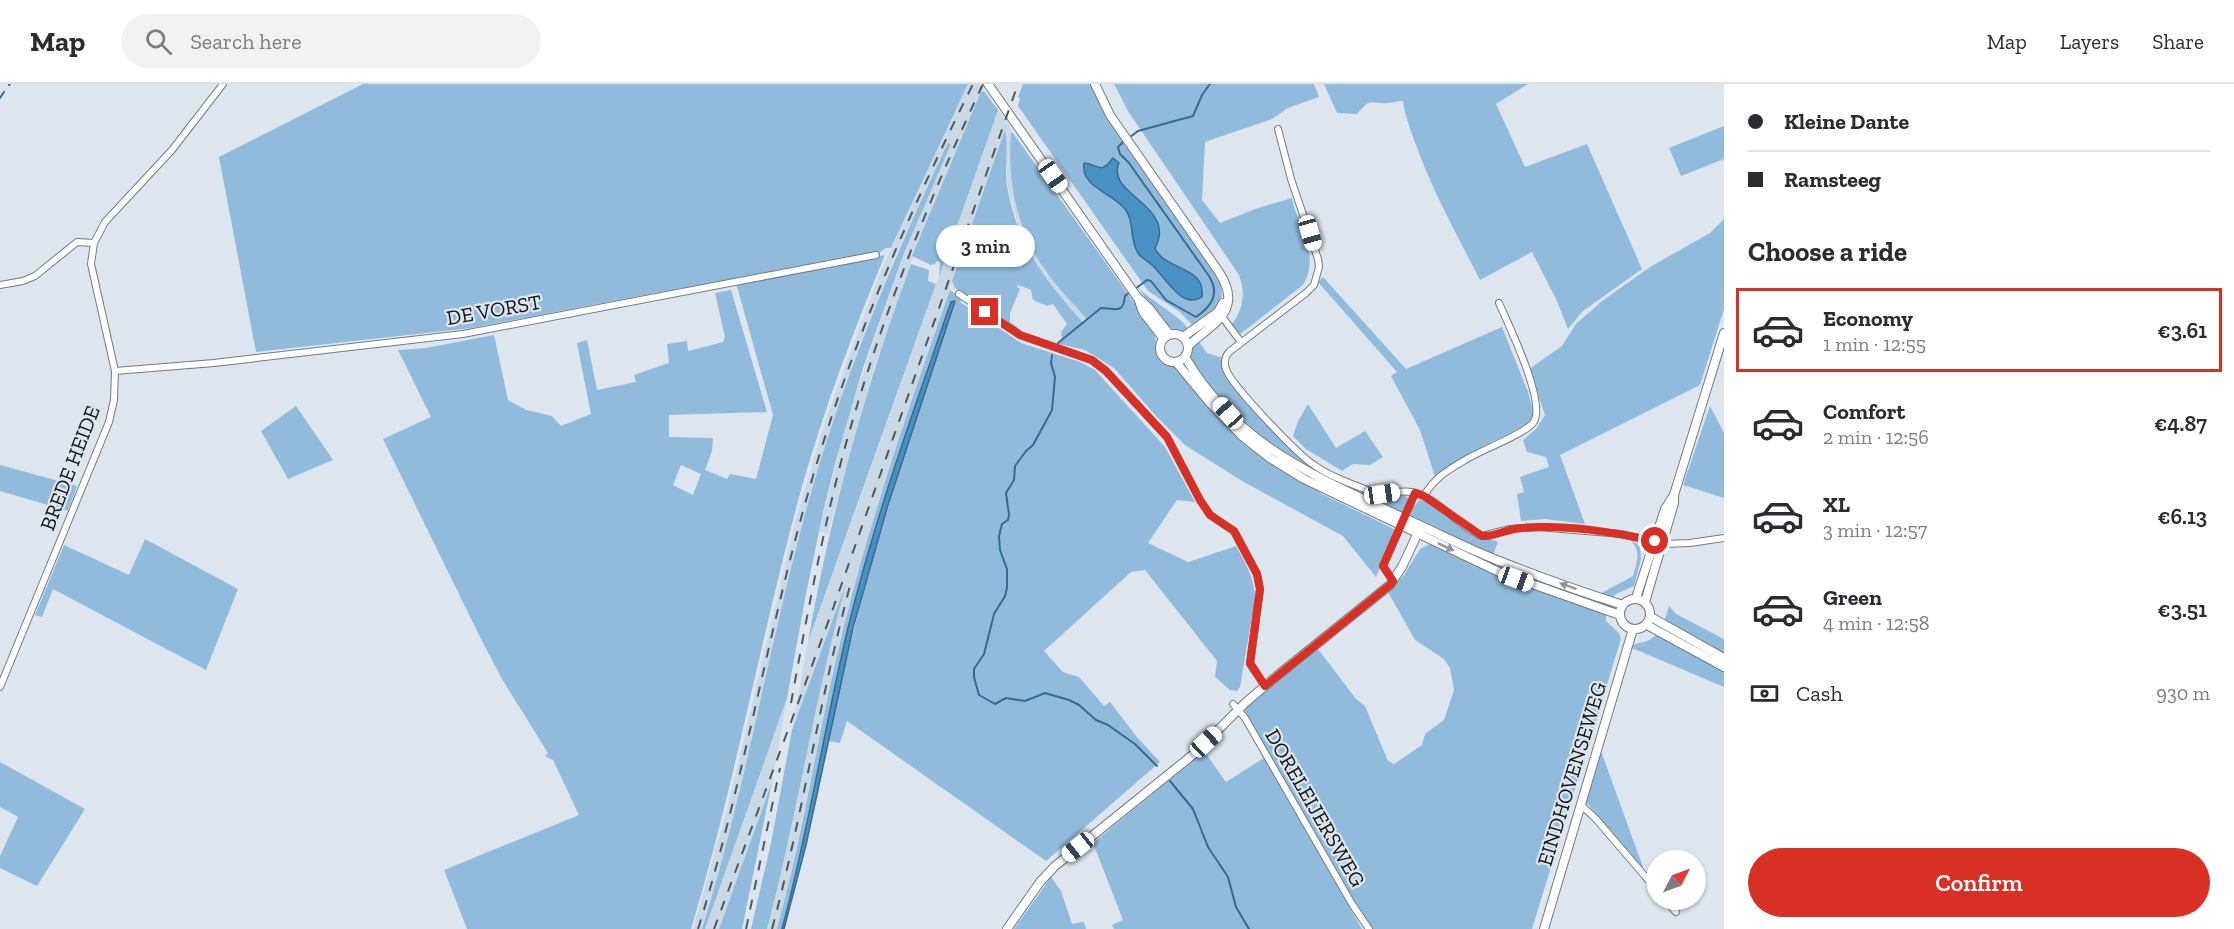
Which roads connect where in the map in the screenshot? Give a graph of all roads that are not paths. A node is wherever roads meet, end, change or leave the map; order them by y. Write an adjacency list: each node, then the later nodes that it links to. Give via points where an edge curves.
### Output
1 (223, 84): 5 (street, BREDE HEIDE, via 172,150 105,222)
2 (988, 84): 12 (main road, via 1134,293 1143,312)
3 (1095, 84): 10 (main road, via 1126,140 1227,285)
4 (1278, 129): 14 (street, via 1319,267 1314,285 1306,293)
5 (94, 243): 7 (street, via 77,242 34,276); 18 (street, BREDE HEIDE, via 91,264)
6 (876, 255): 18 (street, DE VORST, via 463,334)
7 (0, 285)
8 (959, 294): 34 (street, via 1020,335 1092,360 1167,437 1200,500 1210,515 1234,531 1257,574 1260,589 1250,663)
9 (1499, 303): 20 (street, via 1525,358 1537,406 1536,418 1525,430 1475,453 1441,475)
10 (1220, 314): 13 (main road); 14 (street); 15 (main road)
11 (1724, 333): 24 (main road)
12 (1166, 336): 13 (main road); 17 (main road, via 1159,347 1162,356)
13 (1183, 337): 15 (main road)
14 (1241, 342): 19 (street, via 1226,356 1226,370 1300,454 1314,466 1373,492)
15 (1188, 346): 16 (main road)
16 (1185, 357): 17 (main road); 21 (main road, via 1215,399 1261,443)
17 (1176, 362): 21 (main road, via 1231,425 1270,458 1304,479)
18 (115, 371): 35 (street, BREDE HEIDE, via 109,422)
19 (1415, 493): 20 (street); 21 (street)
20 (1424, 496): 24 (street, via 1482,536 1510,529 1554,527)
21 (1403, 522): 22 (main road); 25 (street, via 1383,566)
22 (1420, 530): 25 (main road); 28 (main road, one-way to 22); 29 (main road, one-way to 29, via 1501,573)
23 (1724, 538): 24 (street, via 1677,544)
24 (1658, 542): 26 (main road); 27 (main road)
25 (1393, 581): 34 (main road)
26 (1636, 598): 27 (main road); 28 (main road)
27 (1645, 602): 30 (main road, via 1650,608)
28 (1623, 605): 29 (main road)
29 (1620, 615): 31 (main road, via 1623,623)
30 (1649, 621): 31 (main road); 32 (main road); 33 (main road)
31 (1633, 629): 37 (main road, EINDHOVENSEWEG)
32 (1724, 658)
33 (1724, 667)
34 (1265, 686): 36 (main road)
35 (0, 687)
36 (1236, 706): 39 (main road, via 1195,753 1055,866); 40 (street, DORELEIJERSWEG)
37 (1582, 806): 38 (street); 41 (main road, EINDHOVENSEWEG)
38 (1646, 877)
39 (1007, 929)
40 (1369, 929)
41 (1544, 929)

